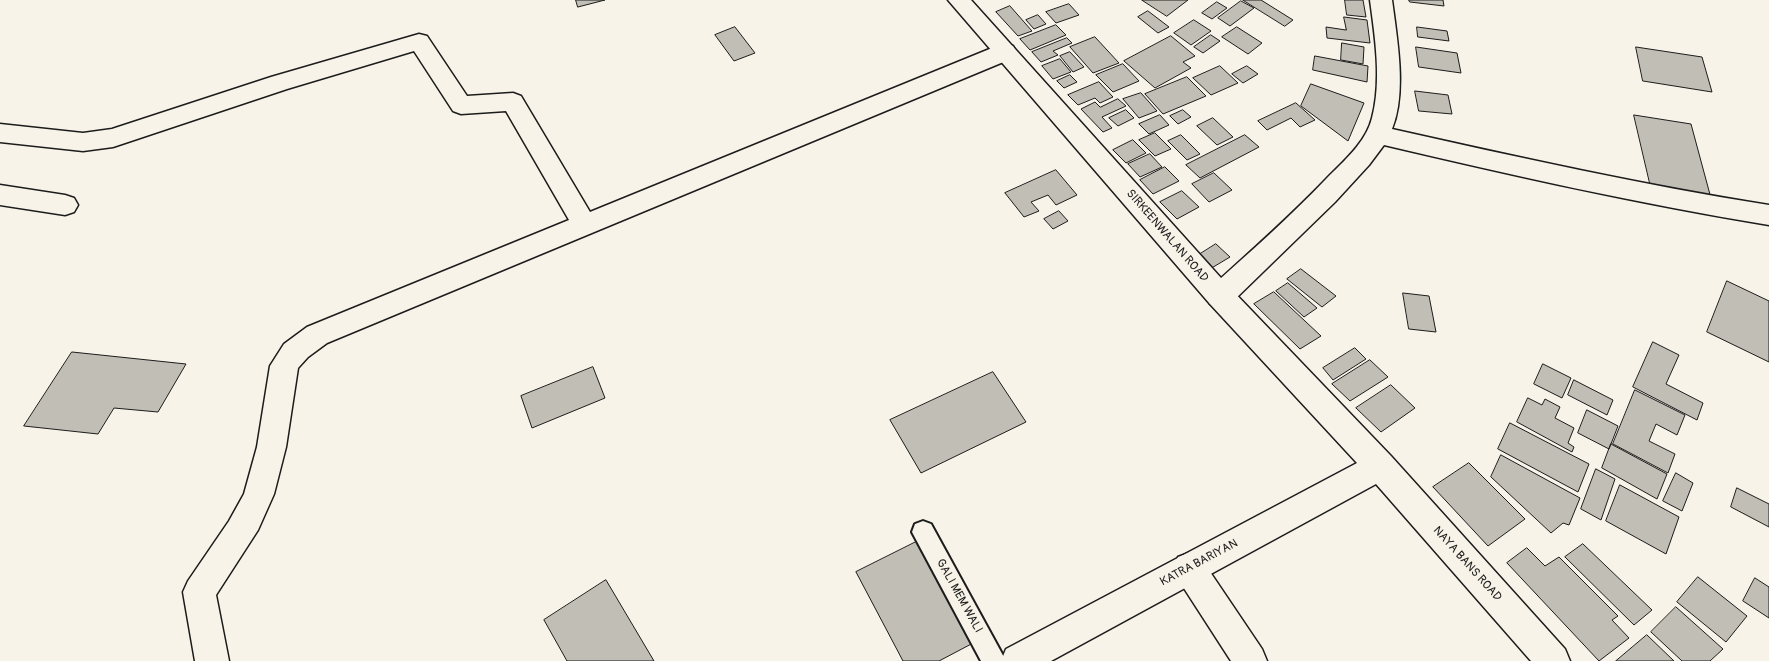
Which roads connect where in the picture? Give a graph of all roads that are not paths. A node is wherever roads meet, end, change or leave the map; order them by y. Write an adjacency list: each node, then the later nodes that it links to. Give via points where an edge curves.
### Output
1 (959, 0): 3 (street, SIRKEENWALAN ROAD)
2 (1381, 0): 5 (street, via 1387,94)
3 (1005, 52): 9 (street); 10 (street, SIRKEENWALAN ROAD)
4 (0, 133): 9 (street, via 96,142 419,42 461,105 513,102)
5 (1378, 135): 8 (street, via 1598,185); 10 (street, via 1307,216)
6 (0, 195): 7 (street)
7 (65, 205)
8 (1769, 215)
9 (585, 225): 14 (street, via 317,335 289,356 284,366 260,493 250,514 199,592)
10 (1220, 296): 11 (street, SIRKEENWALAN ROAD)
11 (1380, 466): 13 (street, KATRA BARIYAN); 18 (street, NAYA BANS ROAD)
12 (923, 532): 15 (lane, GALI MEM WALI)
13 (1189, 568): 16 (street, KATRA BARIYAN); 17 (street)
14 (212, 661)
15 (994, 661)
16 (1018, 661)
17 (1250, 661)
18 (1553, 661)

